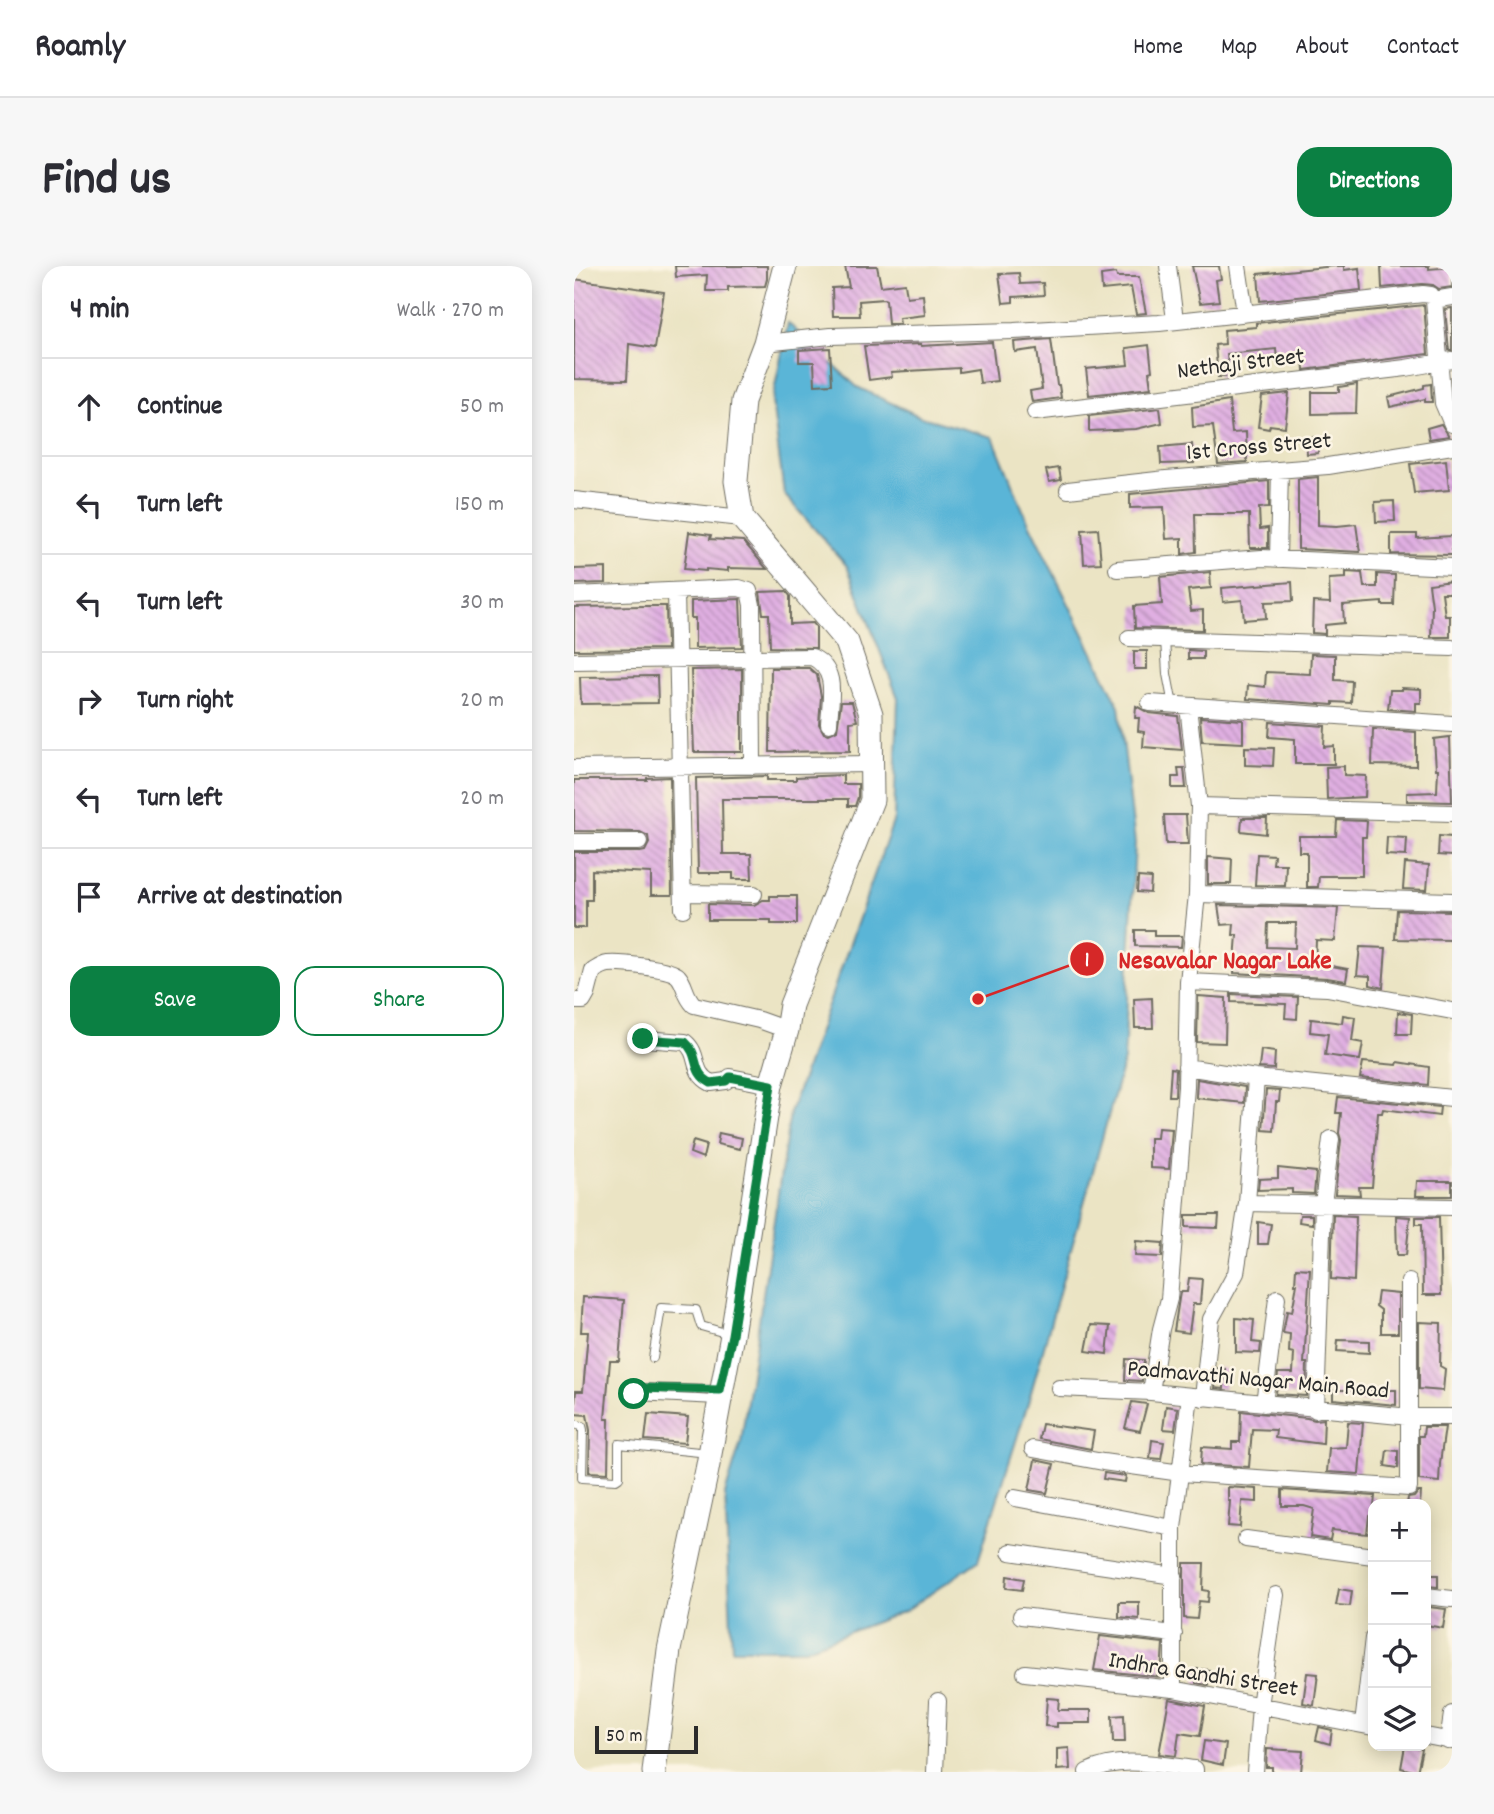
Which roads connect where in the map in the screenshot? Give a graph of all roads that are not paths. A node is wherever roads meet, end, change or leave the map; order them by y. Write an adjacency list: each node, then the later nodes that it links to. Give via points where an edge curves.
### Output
1 (785, 266): 8 (street)
2 (1168, 266): 7 (street)
3 (1238, 266): 6 (street)
4 (1452, 297): 5 (street)
5 (1434, 300): 6 (street, via 1423,294); 9 (street)
6 (1245, 313): 7 (street)
7 (1175, 320): 8 (street)
8 (765, 343): 16 (street, via 743,401 736,481)
9 (1445, 361): 10 (street, Nethaji Street); 11 (street, via 1443,403)
10 (1035, 412)
11 (1452, 424)
12 (1452, 446): 13 (street, 1st Cross Street)
13 (1280, 470): 14 (street, 1st Cross Street); 17 (street)
14 (1068, 490)
15 (574, 500): 16 (street)
16 (742, 518): 32 (street, via 847,642 871,714)
17 (1278, 559): 18 (street); 19 (street)
18 (1452, 567)
19 (1117, 569)
20 (676, 592): 21 (street); 25 (street, via 749,591); 26 (street)
21 (574, 595)
22 (1129, 638): 23 (street)
23 (1165, 639): 24 (street); 29 (lane, via 1167,674)
24 (1452, 648)
25 (752, 658): 26 (street); 30 (street, via 812,657 822,662 830,673); 33 (street)
26 (676, 659): 27 (street); 35 (street)
27 (574, 661)
28 (1150, 703): 29 (street)
29 (1180, 706): 31 (street); 36 (street)
30 (829, 724)
31 (1452, 724)
32 (872, 764): 33 (street); 46 (street, via 872,800 791,1004)
33 (753, 766): 35 (street)
34 (574, 768): 35 (street)
35 (679, 768): 40 (street, via 683,901)
36 (1199, 806): 37 (street); 41 (street)
37 (1452, 813)
38 (574, 842): 39 (street)
39 (639, 842)
40 (754, 894)
41 (1197, 894): 42 (street); 43 (street)
42 (1452, 901)
43 (1188, 982): 45 (street, via 1327,988); 48 (street)
44 (574, 1001): 46 (street, via 583,1001 593,971 601,966 645,967 676,973 694,1005)
45 (1452, 1010)
46 (787, 1030): 50 (street)
47 (643, 1039): 50 (street, via 685,1042 695,1054 699,1074 711,1083 730,1077)
48 (1186, 1067): 49 (street); 61 (street, via 1169,1299)
49 (1256, 1078): 51 (street); 53 (street)
50 (771, 1085): 58 (street)
51 (1452, 1098)
52 (1331, 1139): 54 (street)
53 (1247, 1203): 54 (street); 63 (street, via 1236,1273 1211,1319)
54 (1322, 1204): 55 (street); 65 (street)
55 (1452, 1208)
56 (1409, 1282): 66 (street)
57 (1277, 1298): 64 (street)
58 (732, 1335): 59 (lane, via 701,1326 696,1310 661,1308); 62 (street)
59 (653, 1359)
60 (1059, 1388): 61 (street, Padmavathi Nagar Main Road)
61 (1152, 1392): 63 (street, Padmavathi Nagar Main Road)
62 (719, 1395): 62 (lane, via 636,1396 633,1390 636,1388); 70 (street)
63 (1197, 1397): 64 (street, Padmavathi Nagar Main Road); 71 (street)
64 (1264, 1404): 65 (street, Padmavathi Nagar Main Road)
65 (1316, 1410): 66 (street, Padmavathi Nagar Main Road)
66 (1410, 1417): 67 (street, Padmavathi Nagar Main Road); 72 (street, via 1409,1488)
67 (1452, 1417)
68 (574, 1424): 70 (lane, via 583,1430 582,1478 619,1478 619,1444)
69 (1033, 1449): 71 (street)
70 (709, 1453): 93 (street, via 669,1650)
71 (1181, 1473): 72 (street); 75 (street)
72 (1383, 1486): 74 (street)
73 (1015, 1498): 75 (street)
74 (1382, 1499)
75 (1173, 1528): 79 (street)
76 (1246, 1539): 78 (street)
77 (1010, 1552): 79 (street)
78 (1368, 1555)
79 (1174, 1576): 84 (street)
80 (1276, 1595): 88 (street)
81 (1431, 1597): 82 (street)
82 (1452, 1599)
83 (1021, 1616): 84 (street)
84 (1174, 1634): 86 (street)
85 (1025, 1673): 86 (street, Indhra Gandhi Street)
86 (1173, 1689): 88 (street, Indhra Gandhi Street)
87 (938, 1702): 94 (street)
88 (1260, 1706): 90 (street, Indhra Gandhi Street); 97 (street)
89 (1452, 1714): 92 (street)
90 (1368, 1726)
91 (1431, 1737): 92 (street)
92 (1450, 1741)
93 (654, 1772)
94 (935, 1772)
95 (1087, 1772): 96 (street, via 1125,1761)
96 (1195, 1772)
97 (1255, 1772)

